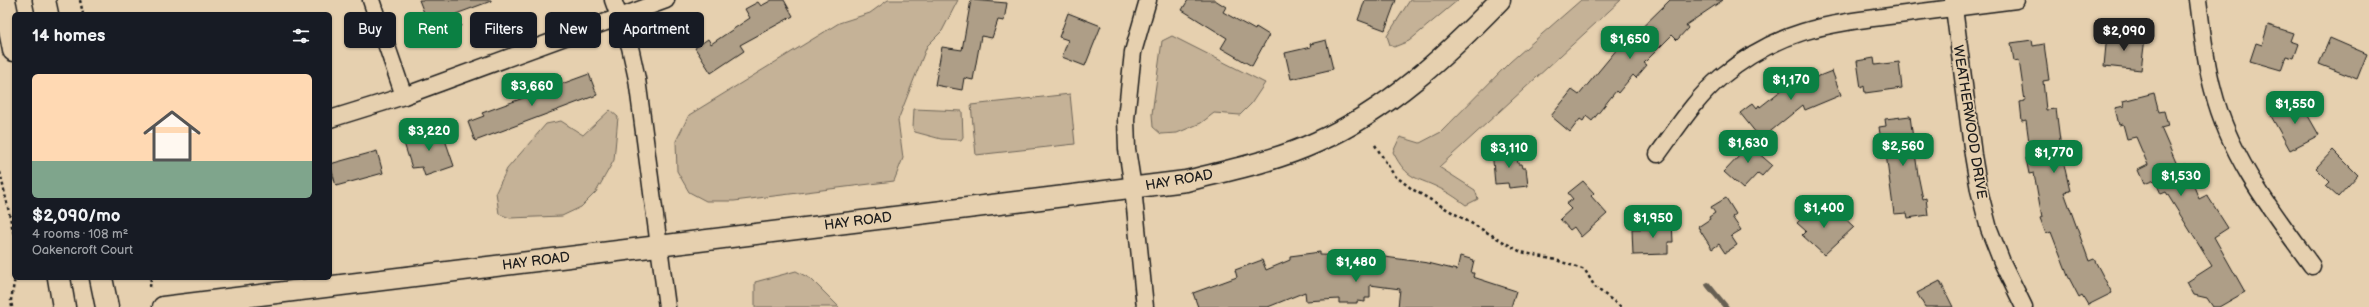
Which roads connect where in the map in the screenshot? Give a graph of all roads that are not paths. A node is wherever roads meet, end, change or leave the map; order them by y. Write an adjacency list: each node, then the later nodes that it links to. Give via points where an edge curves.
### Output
1 (4, 0): 15 (main road)
2 (44, 0): 11 (main road)
3 (371, 0): 17 (street)
4 (613, 0): 12 (street)
5 (666, 0): 13 (street)
6 (1148, 0): 20 (street, via 1133,52 1128,85 1127,149)
7 (1500, 0): 20 (street, HAY ROAD, via 1439,60 1360,120 1317,142 1264,161 1186,181)
8 (2016, 0): 10 (street)
9 (2198, 0): 22 (street, via 2213,90 2234,148 2256,188)
10 (1954, 4): 19 (street, via 1828,24 1784,37 1770,44 1744,59 1720,78 1698,100); 30 (street, WEATHERWOOD DRIVE, via 1972,155 1979,190 1989,229)
11 (47, 12)
12 (618, 12)
13 (636, 12)
14 (609, 22): 17 (street)
15 (12, 40)
16 (629, 48): 21 (street, via 637,79)
17 (404, 96): 18 (street)
18 (332, 118)
19 (1658, 154)
20 (1133, 188): 21 (street, HAY ROAD); 29 (street)
21 (660, 245): 27 (street, HAY ROAD); 28 (street)
22 (2312, 266)
23 (59, 280): 25 (main road)
24 (101, 280): 26 (main road)
25 (64, 307)
26 (107, 307)
27 (163, 307)
28 (667, 307)
29 (1146, 307)
30 (2024, 307)

